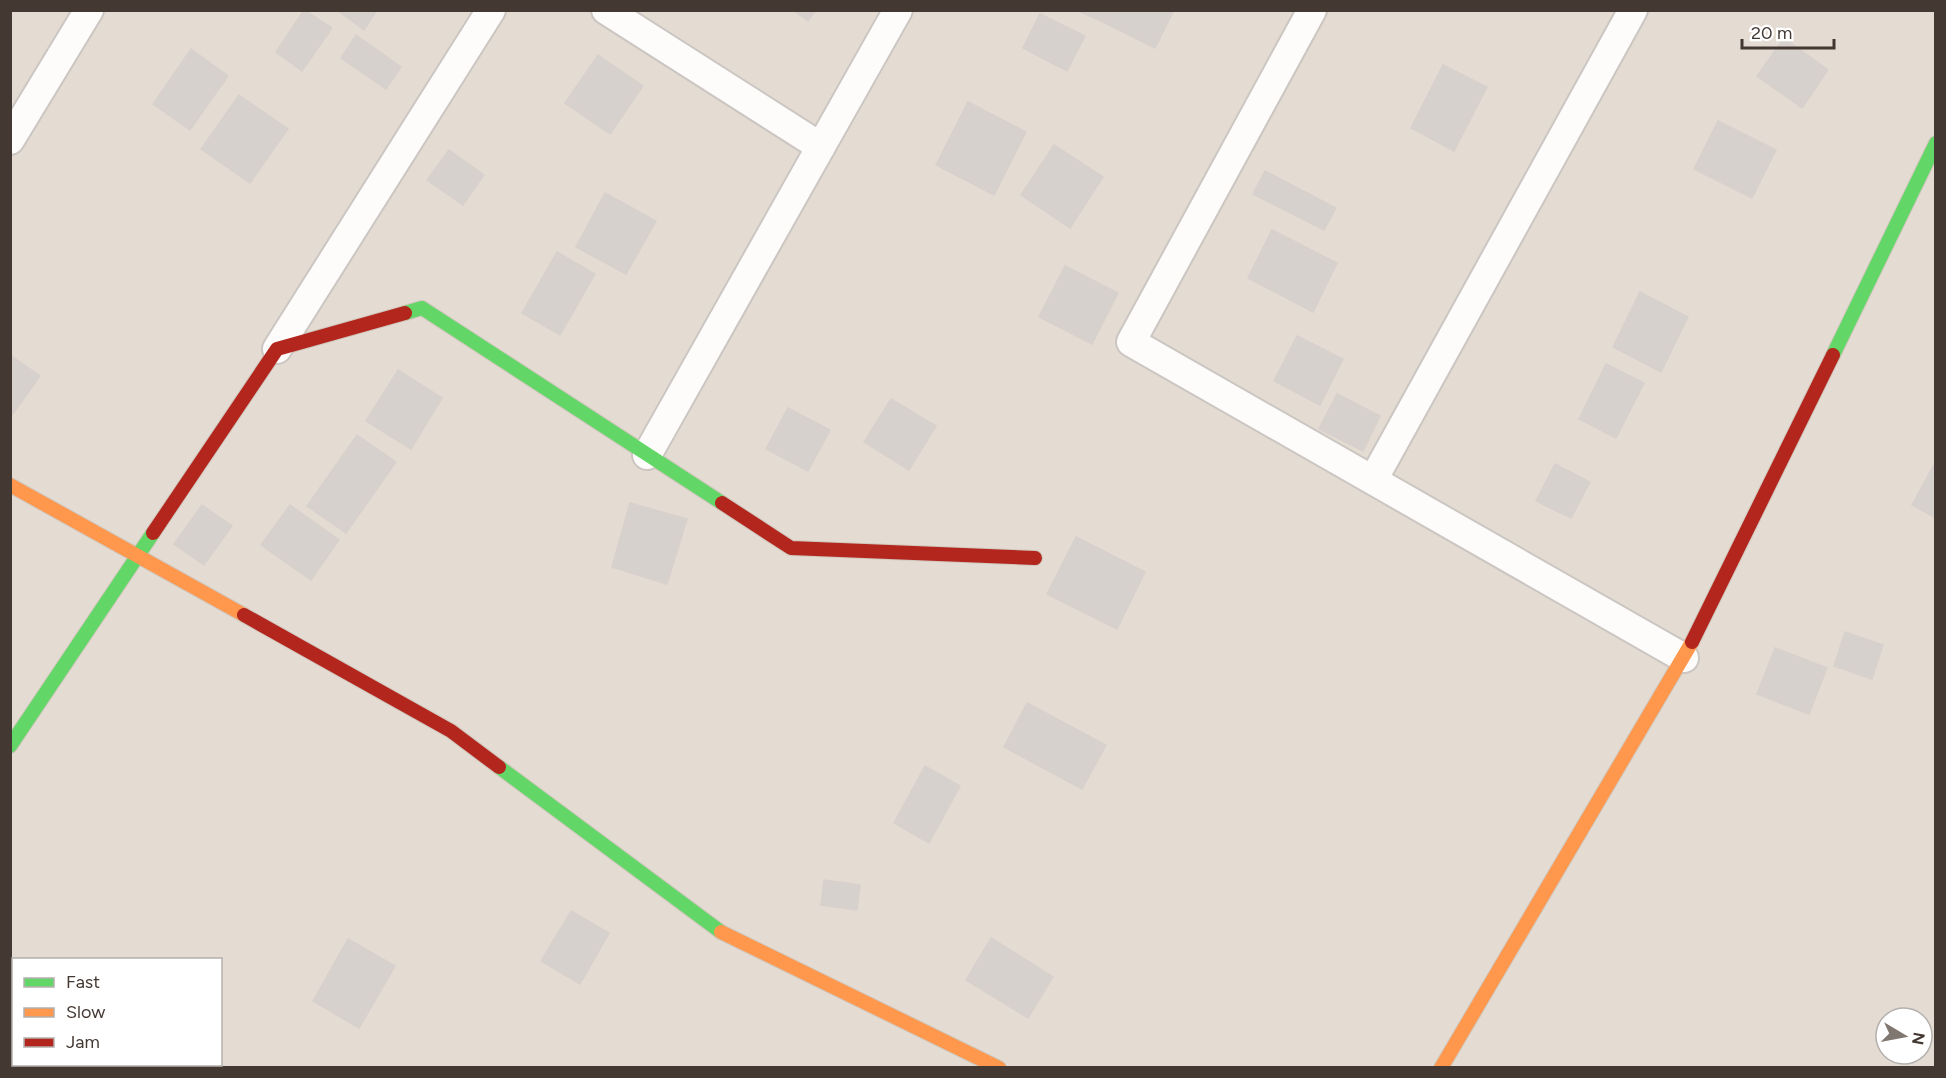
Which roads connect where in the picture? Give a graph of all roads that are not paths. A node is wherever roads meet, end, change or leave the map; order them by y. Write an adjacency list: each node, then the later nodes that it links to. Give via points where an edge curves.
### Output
1 (89, 10): 7 (street)
2 (491, 10): 10 (street)
3 (606, 10): 9 (street)
4 (898, 10): 9 (street)
5 (1312, 10): 12 (street, via 1131,342)
6 (1633, 10): 12 (street)
7 (10, 140)
8 (1935, 143): 16 (street)
9 (821, 147): 11 (street)
10 (277, 349): 11 (street, via 422,308); 14 (street)
11 (647, 455): 15 (street, via 791,548)
12 (1372, 480): 16 (street)
13 (10, 485): 14 (street)
14 (138, 557): 17 (street); 18 (street, via 451,731 724,934)
15 (1035, 558)
16 (1684, 658): 19 (street)
17 (10, 746)
18 (999, 1068)
19 (1442, 1068)

